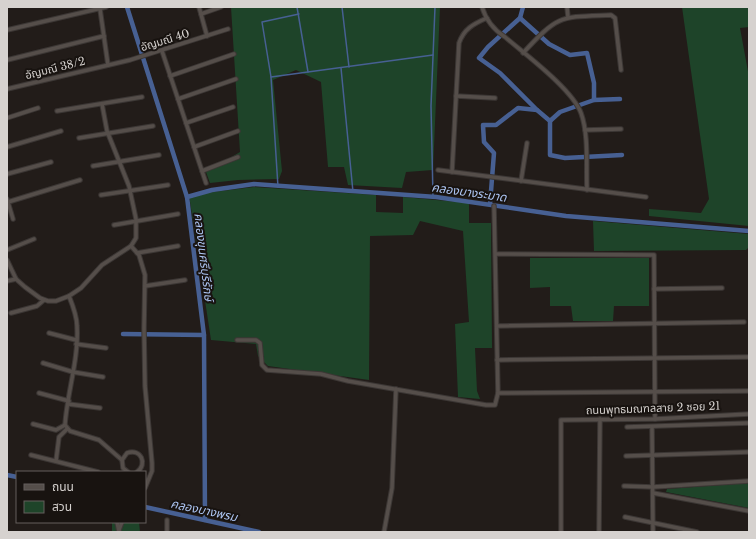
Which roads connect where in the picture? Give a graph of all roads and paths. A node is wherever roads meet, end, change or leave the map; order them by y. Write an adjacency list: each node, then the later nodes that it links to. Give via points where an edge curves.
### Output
1 (106, 7): 6 (street)
2 (199, 7): 7 (street)
3 (221, 7): 7 (street)
4 (482, 7): 9 (street)
5 (567, 7): 8 (street)
6 (100, 9): 11 (street); 12 (street)
7 (201, 14): 13 (street)
8 (568, 17): 15 (street, via 544,29); 19 (street, via 614,15)
9 (486, 18): 15 (street, via 496,32); 23 (street, via 468,27 462,35 459,43)
10 (228, 29): 13 (street, อัญมณี 40)
11 (7, 30)
12 (104, 36): 17 (street); 18 (street)
13 (207, 36): 14 (street, อัญมณี 40)
14 (162, 51): 18 (street, อัญมณี 40); 20 (street)
15 (523, 52): 35 (street, via 573,99 581,112)
16 (234, 54): 20 (street)
17 (7, 60)
18 (108, 65): 22 (street, อัญมณี 38/2)
19 (621, 70)
20 (170, 76): 26 (street)
21 (236, 78): 26 (street)
22 (7, 89)
23 (456, 96): 25 (street); 50 (street)
24 (142, 97): 27 (street)
25 (495, 98)
26 (178, 99): 32 (street)
27 (102, 104): 30 (street); 38 (street)
28 (233, 107): 32 (street)
29 (38, 108): 31 (street)
30 (57, 111)
31 (7, 118)
32 (186, 123): 42 (street)
33 (153, 126): 38 (street)
34 (621, 129): 35 (street)
35 (585, 130): 56 (street)
36 (61, 131): 41 (street)
37 (238, 131): 42 (street)
38 (108, 134): 39 (street); 46 (street)
39 (78, 138)
40 (527, 143): 53 (street)
41 (7, 147)
42 (194, 147): 49 (street)
43 (159, 155): 46 (street)
44 (238, 157): 49 (street)
45 (51, 162): 51 (street)
46 (119, 162): 47 (street); 57 (street)
47 (93, 166)
48 (438, 170): 50 (street)
49 (202, 171): 54 (street)
50 (452, 172): 53 (street)
51 (7, 174)
52 (80, 180): 60 (street)
53 (521, 181): 56 (street)
54 (206, 183)
55 (168, 185): 57 (street)
56 (588, 190): 59 (street)
57 (130, 191): 58 (street); 64 (street)
58 (101, 194)
59 (646, 197)
60 (8, 200): 63 (street)
61 (494, 206): 71 (street)
62 (178, 214): 64 (street)
63 (13, 219)
64 (136, 221): 65 (street); 67 (street, via 136,238)
65 (114, 225)
66 (34, 239): 69 (street)
67 (131, 246): 70 (street); 79 (street, via 102,265 81,288)
68 (178, 246): 70 (street)
69 (7, 250)
70 (137, 253): 76 (street, via 143,262)
71 (496, 254): 78 (street, via 654,255); 84 (street)
72 (7, 260): 73 (street)
73 (16, 279): 75 (street); 80 (street)
74 (185, 280): 76 (street)
75 (7, 281)
76 (145, 286): 120 (street, via 145,379 152,462 152,471)
77 (722, 288): 78 (street)
78 (654, 289): 83 (street)
79 (69, 296): 80 (street, via 56,301); 87 (street, via 76,319)
80 (44, 300): 81 (street, via 37,306)
81 (11, 312)
82 (744, 322): 83 (street)
83 (654, 323): 84 (street); 90 (street)
84 (497, 326): 91 (street)
85 (49, 333): 87 (street)
86 (237, 340): 95 (street, via 256,340 260,343 262,364 267,370 321,374)
87 (76, 342): 88 (street); 93 (street)
88 (106, 348)
89 (749, 357): 90 (street)
90 (654, 359): 91 (street); 97 (street)
91 (497, 360): 99 (street)
92 (43, 363): 93 (street)
93 (73, 372): 94 (street); 100 (street)
94 (103, 377)
95 (396, 389): 99 (street, via 495,406); 129 (street, via 392,488)
96 (748, 391): 97 (street)
97 (654, 392): 99 (street); 104 (street)
98 (39, 393): 100 (street)
99 (498, 393)
100 (69, 402): 101 (street); 108 (street)
101 (100, 408)
102 (749, 414): 104 (street, ถนนพุทธมณฑลสาย 2 ซอย 21)
103 (600, 419): 104 (street, ถนนพุทธมณฑลสาย 2 ซอย 21); 130 (street, ถนนพุทธมณฑลสาย 2 ซอย 21, via 561,420); 131 (street)
104 (655, 419)
105 (749, 423): 107 (street)
106 (33, 424): 108 (street, via 56,430)
107 (652, 426): 109 (street); 113 (street)
108 (66, 427): 114 (street, via 98,440); 115 (street, via 59,436)
109 (627, 427)
110 (749, 452): 113 (street)
111 (31, 455): 115 (street)
112 (626, 456): 113 (street)
113 (652, 456): 122 (street)
114 (122, 460): 117 (street); 118 (street, via 124,455 130,452 140,455 142,465)
115 (56, 461): 116 (street)
116 (94, 471)
117 (126, 471)
118 (137, 471)
119 (749, 481): 122 (street)
120 (146, 486)
121 (624, 486): 122 (street)
122 (653, 487): 123 (street)
123 (653, 493): 124 (street); 127 (street)
124 (749, 511)
125 (625, 517): 127 (street)
126 (166, 520): 128 (street)
127 (653, 523): 132 (street); 133 (street)
128 (167, 532)
129 (384, 532)
130 (561, 532)
131 (599, 532)
132 (653, 532)
133 (697, 532)

